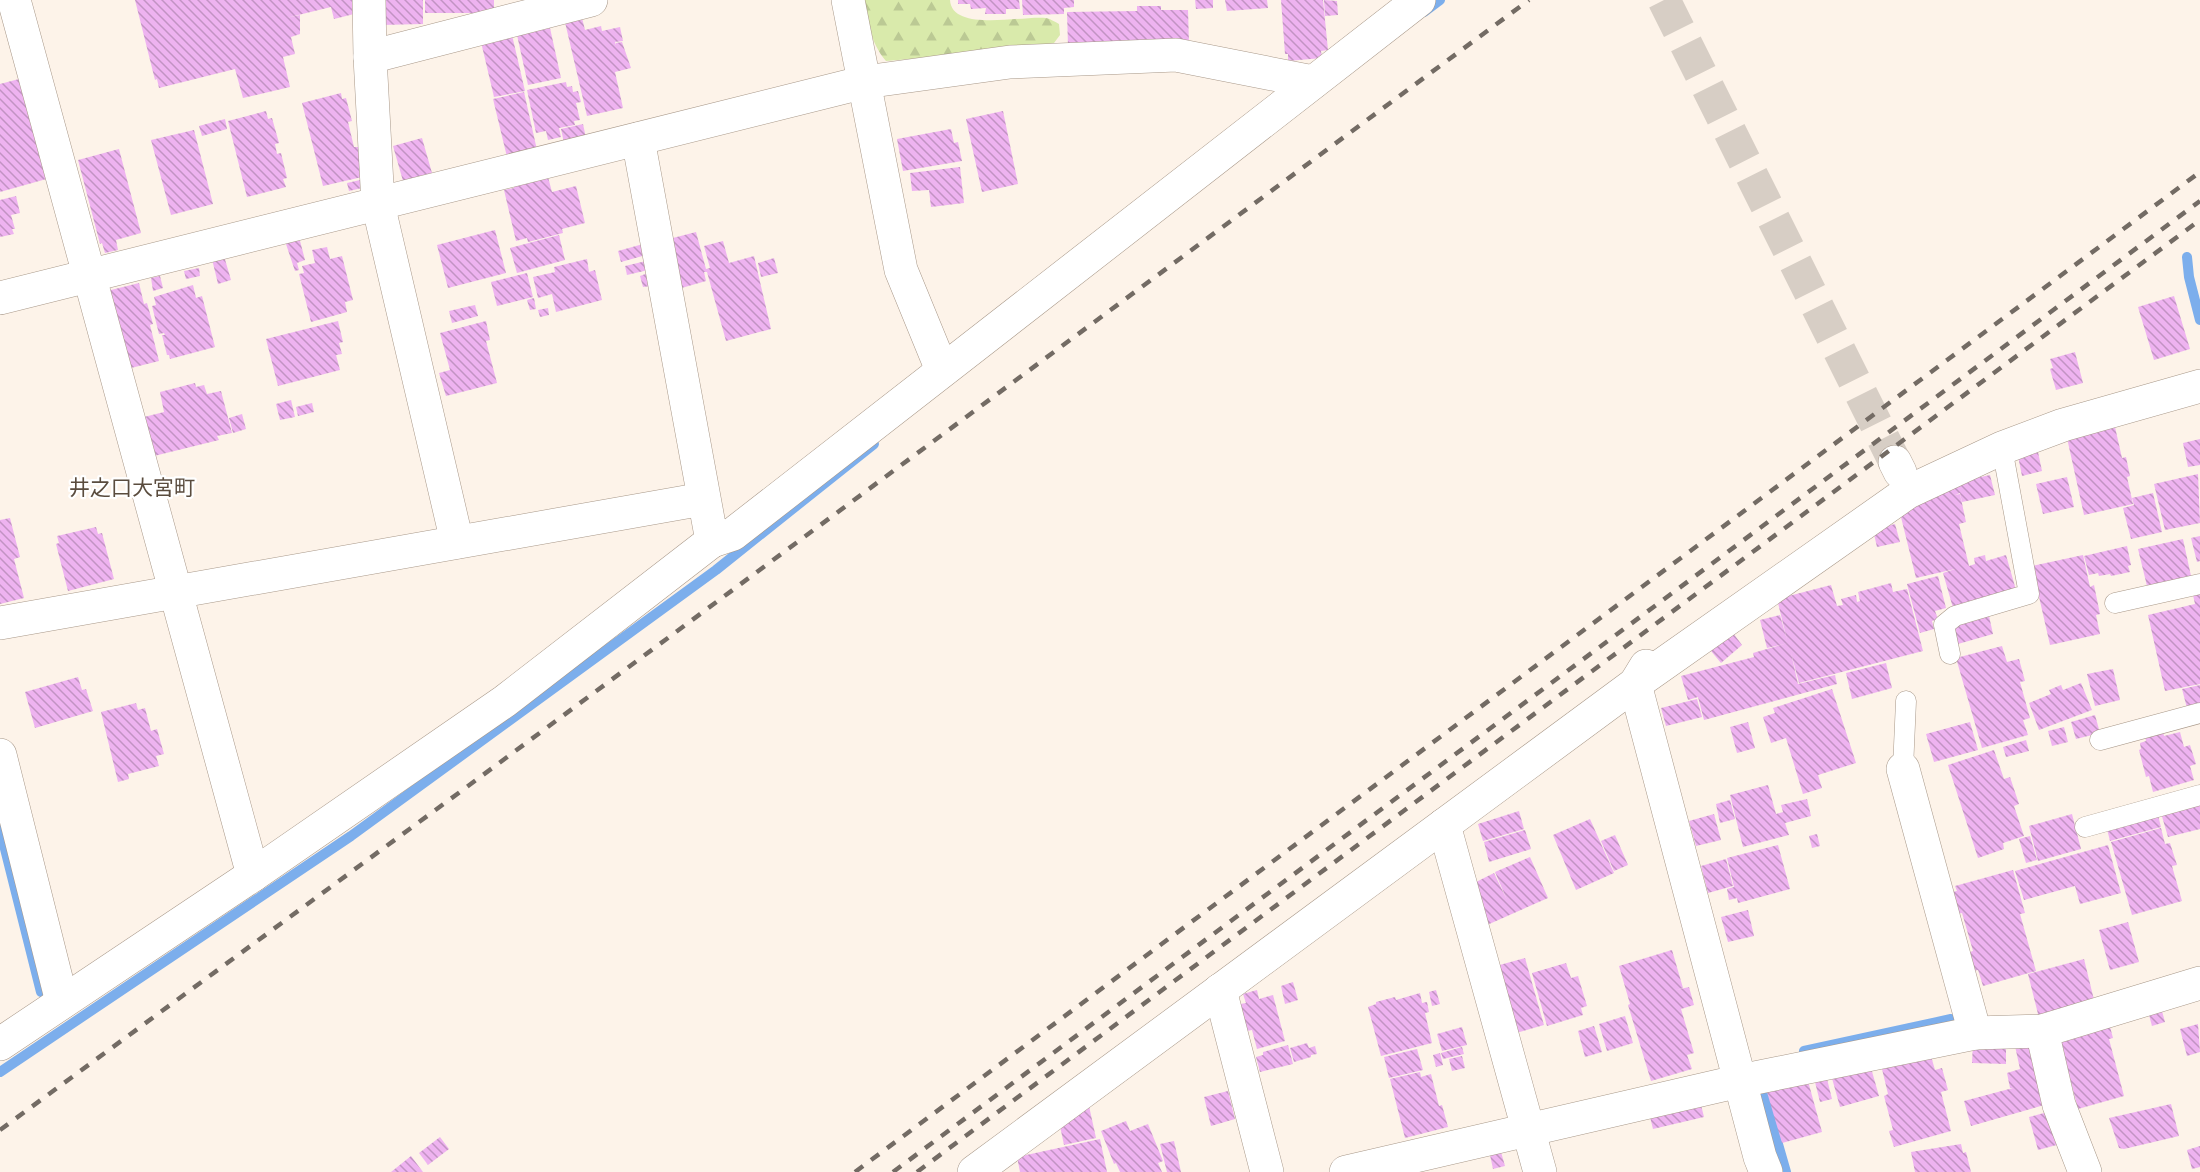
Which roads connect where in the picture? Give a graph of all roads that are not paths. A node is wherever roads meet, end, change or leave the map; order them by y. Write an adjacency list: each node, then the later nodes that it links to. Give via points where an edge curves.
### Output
1 (14, 0): 11 (street)
2 (369, 0): 6 (street)
3 (591, 0): 6 (street)
4 (848, 0): 7 (street)
5 (1419, 0): 8 (street)
6 (370, 57): 10 (street)
7 (865, 82): 8 (street, via 1010,62 1176,55); 9 (street); 13 (street, via 901,270)
8 (1313, 82): 13 (street)
9 (638, 139): 10 (street); 16 (street)
10 (378, 204): 11 (street); 18 (street)
11 (89, 276): 12 (street); 20 (street)
12 (0, 298)
13 (942, 370): 17 (street, via 733,534)
14 (2199, 385): 15 (street, via 2063,424); 24 (street, via 2171,380 2055,407 1897,467 1657,650)
15 (2002, 448): 23 (lane, via 2029,594 1955,616 1944,625); 24 (street, via 1908,492)
16 (703, 500): 17 (street); 18 (street)
17 (712, 541): 33 (street, via 505,701)
18 (457, 542): 20 (street)
19 (2200, 584): 21 (lane)
20 (176, 591): 22 (street); 33 (street)
21 (2115, 603)
22 (0, 623)
23 (1950, 654)
24 (1635, 684): 31 (street); 40 (street)
25 (1906, 701): 29 (lane)
26 (2200, 713): 27 (lane)
27 (2100, 740)
28 (0, 755): 36 (street)
29 (1903, 769): 38 (street)
30 (2200, 795): 32 (lane)
31 (1444, 825): 35 (street); 41 (street)
32 (2085, 827)
33 (253, 875): 36 (street)
34 (2200, 983): 37 (street)
35 (1220, 990): 42 (street); 43 (street)
36 (62, 1002): 39 (street)
37 (2042, 1031): 38 (street); 47 (street, via 2059,1105)
38 (1975, 1033): 40 (street)
39 (0, 1044)
40 (1740, 1081): 41 (street); 46 (street)
41 (1528, 1130): 44 (street); 45 (street)
42 (974, 1172)
43 (1267, 1172)
44 (1346, 1172)
45 (1540, 1172)
46 (1766, 1172)
47 (2085, 1172)

